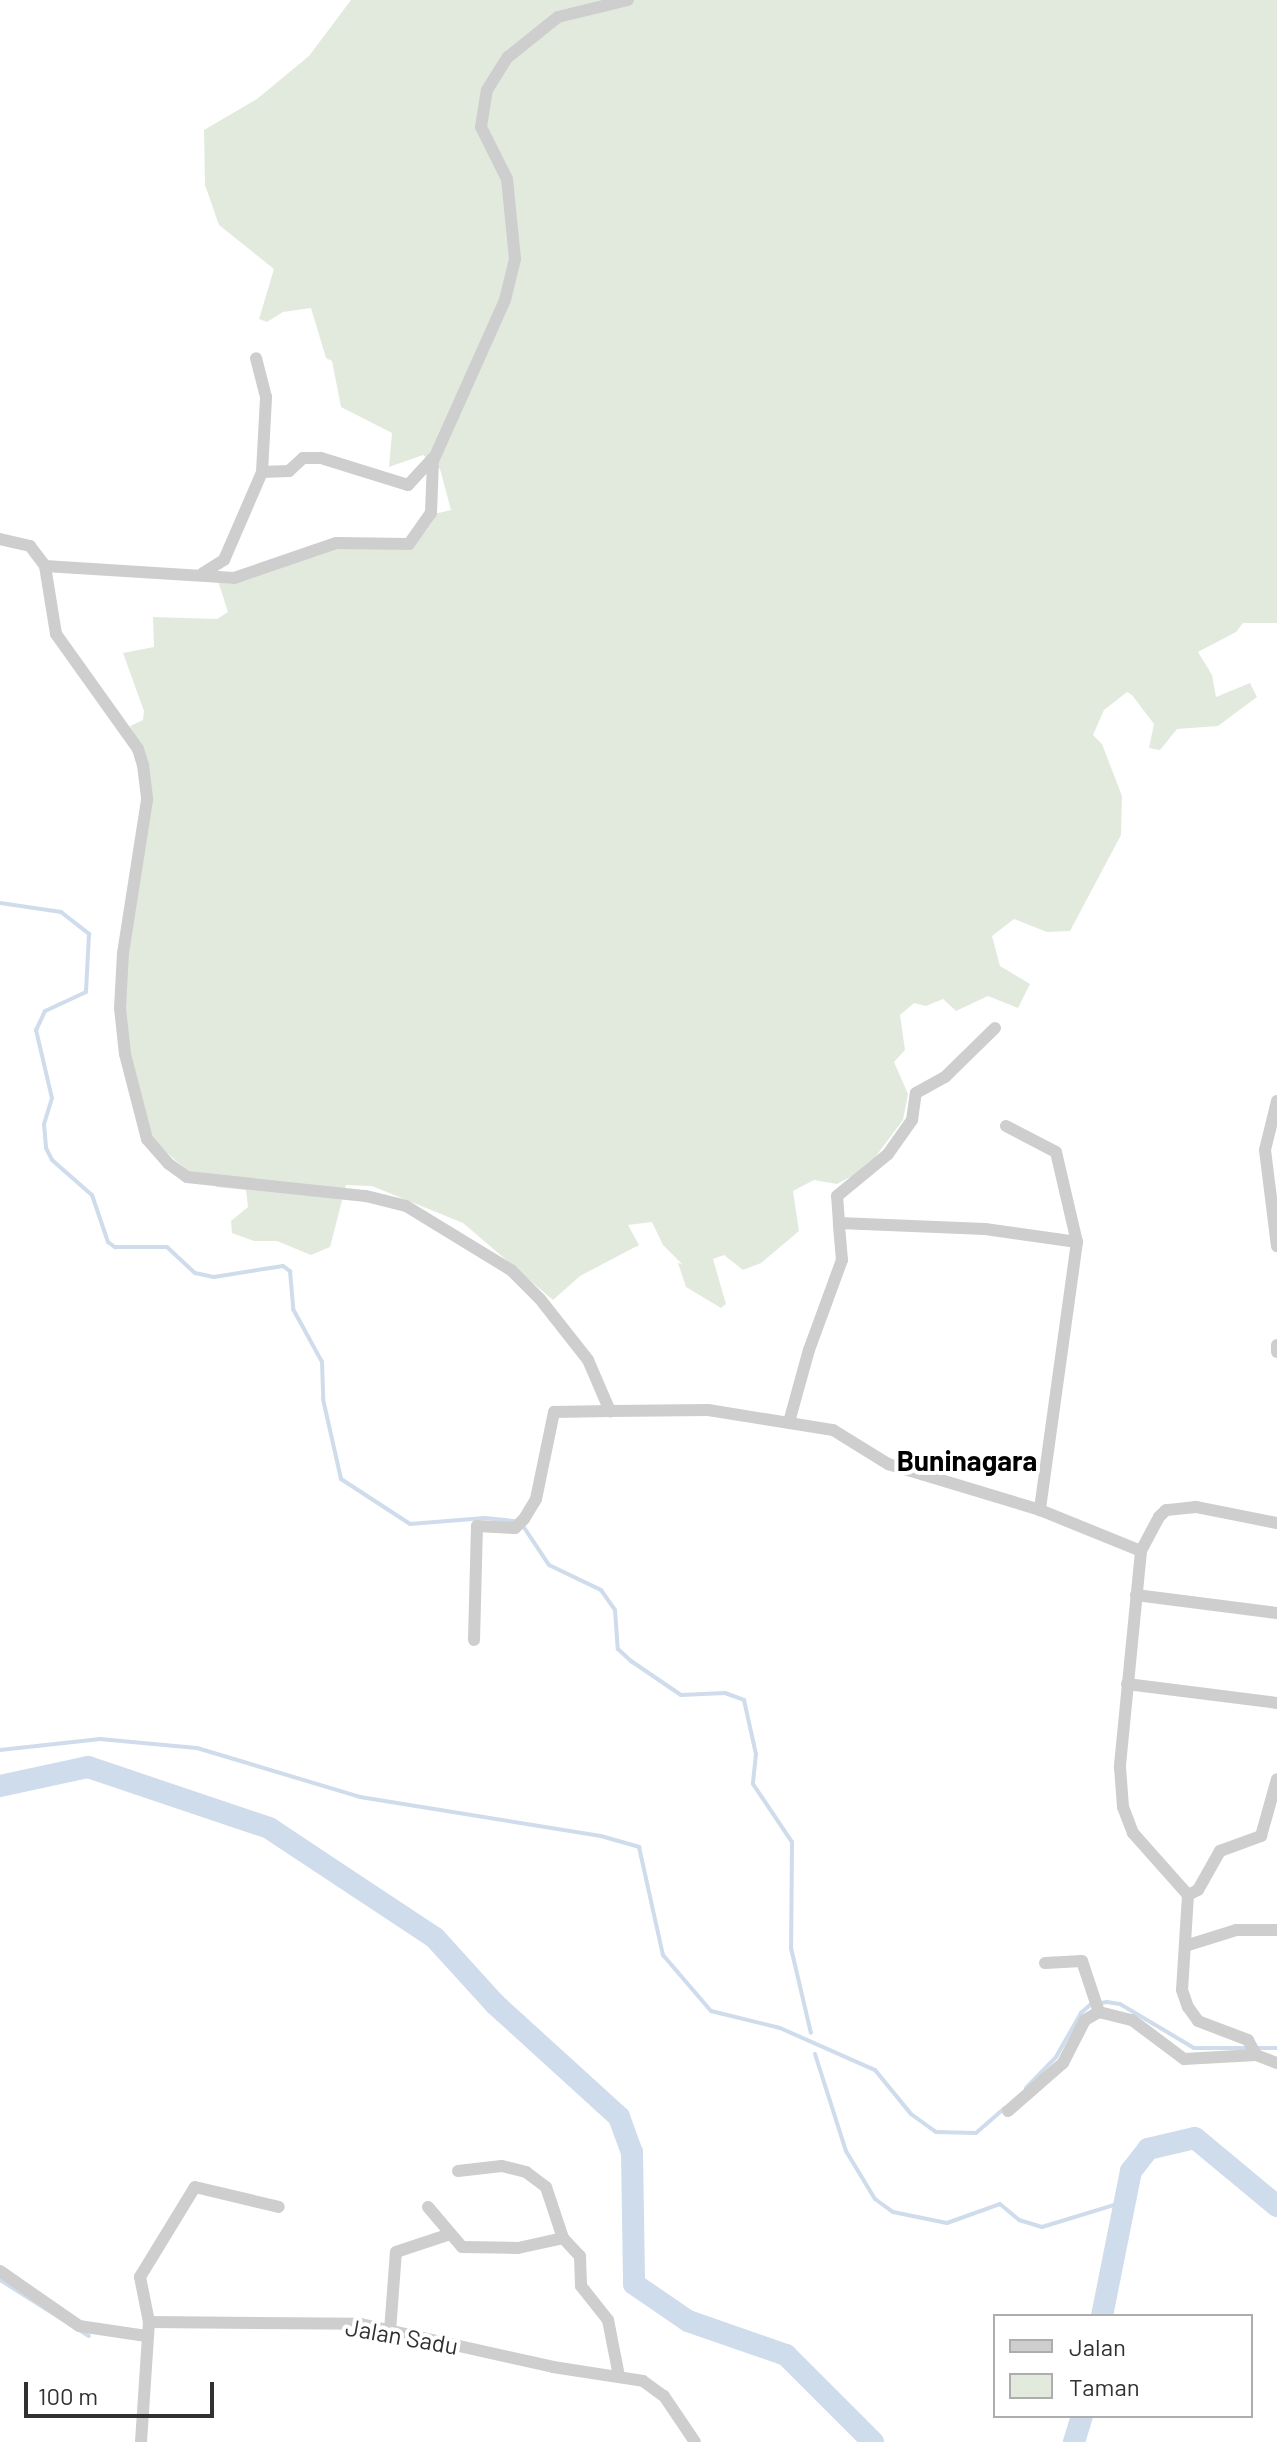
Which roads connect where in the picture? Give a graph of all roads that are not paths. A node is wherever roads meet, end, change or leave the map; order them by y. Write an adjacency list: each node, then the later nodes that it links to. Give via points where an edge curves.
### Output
1 (628, 0): 3 (street, via 558,17 508,57 487,90 481,127 507,179 515,259 505,300)
2 (256, 358): 4 (street, via 266,397)
3 (434, 457): 4 (street, via 408,485 321,458 303,458 289,471); 7 (street, via 431,513 409,544 336,543 234,578)
4 (262, 472): 7 (street, via 224,560)
5 (0, 539): 6 (street, via 30,546)
6 (45, 566): 7 (street); 16 (street, via 56,634 138,749 146,778 120,1008 125,1054 147,1139 187,1177 366,1196 406,1206 511,1270 540,1299 588,1360)
7 (201, 574)
8 (995, 1028): 11 (street, via 945,1077 916,1093 912,1120 888,1154 837,1196)
9 (1277, 1101): 13 (street, via 1265,1150)
10 (1006, 1126): 12 (street, via 1056,1152)
11 (839, 1223): 12 (street, via 970,1228); 17 (street, via 842,1260)
12 (1077, 1242): 18 (street)
13 (1277, 1246)
14 (1277, 1345): 15 (street)
15 (1277, 1352)
16 (610, 1411): 17 (street, via 708,1410); 23 (street, via 554,1412 536,1499 521,1522 477,1526)
17 (789, 1422): 18 (street, via 833,1430 888,1464)
18 (1040, 1510): 20 (street)
19 (1277, 1523): 20 (street, via 1196,1507 1166,1510)
20 (1141, 1551): 21 (street)
21 (1136, 1595): 22 (street); 24 (street)
22 (1277, 1613)
23 (474, 1640)
24 (1127, 1684): 25 (street); 27 (street, via 1120,1767 1123,1807 1133,1833)
25 (1277, 1703)
26 (1277, 1779): 27 (street, via 1261,1836 1220,1851 1198,1890)
27 (1188, 1895): 29 (street)
28 (1277, 1930): 29 (street, via 1236,1930)
29 (1185, 1946): 32 (street, via 1182,1990 1193,2016)
30 (1045, 1963): 31 (street, via 1082,1961)
31 (1098, 2007): 32 (street, via 1132,2020 1184,2059); 34 (street, via 1085,2020 1063,2063)
32 (1254, 2050): 33 (street)
33 (1277, 2063)
34 (1008, 2111)
35 (458, 2171): 39 (street, via 502,2166 526,2172 550,2193)
36 (279, 2207): 41 (street, via 195,2187 140,2277)
37 (428, 2207): 38 (street)
38 (447, 2235): 39 (street, via 470,2249 518,2248); 42 (street, via 396,2252)
39 (563, 2238): 44 (street, via 580,2256 581,2286 608,2320)
40 (0, 2271): 43 (street, via 79,2326)
41 (149, 2322): 42 (street, Jalan Sadu, via 361,2324); 43 (street)
42 (390, 2331): 44 (street, Jalan Sadu)
43 (146, 2336): 45 (street)
44 (619, 2376): 46 (street, Jalan Sadu, via 652,2386)
45 (141, 2442)
46 (695, 2442)

